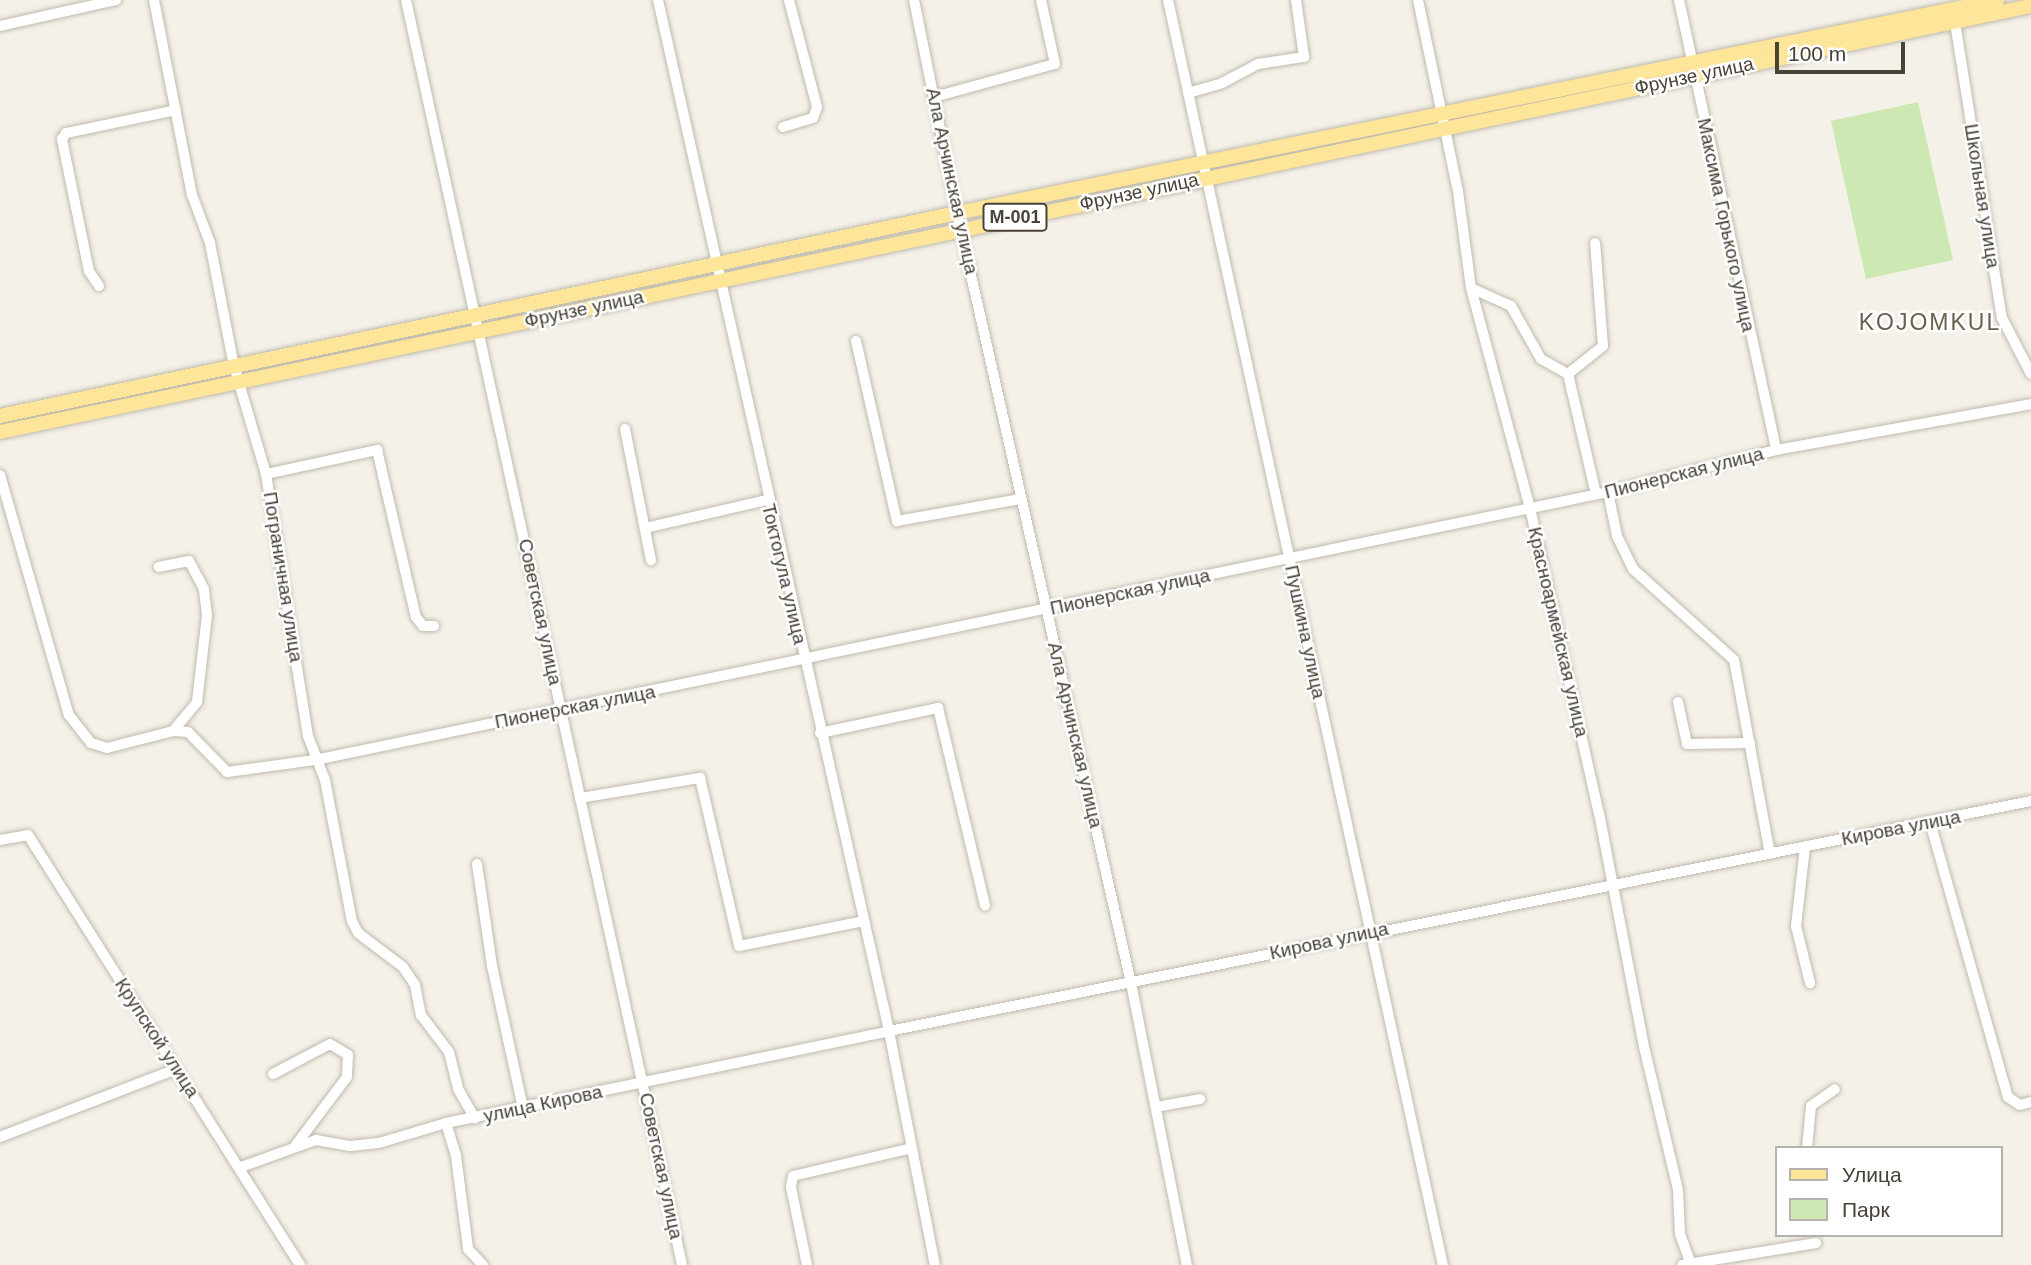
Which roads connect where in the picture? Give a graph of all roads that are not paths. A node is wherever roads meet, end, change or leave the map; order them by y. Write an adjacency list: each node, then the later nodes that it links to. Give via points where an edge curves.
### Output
1 (116, 0): 15 (street)
2 (154, 0): 19 (street, Пограничная улица)
3 (406, 0): 31 (street, Советская улица)
4 (660, 0): 27 (street, Токтогула улица)
5 (789, 0): 21 (street, via 817,107 813,118)
6 (914, 0): 18 (street, Ала Арчинская улица)
7 (1041, 0): 18 (street, via 1055,64)
8 (1168, 0): 17 (street, Пушкина улица)
9 (1296, 0): 17 (street, via 1304,57 1258,64 1222,83)
10 (1419, 0): 20 (street, Красноармейская улица)
11 (1679, 0): 16 (street, Максима Горького улица)
12 (1997, 0): 14 (main road, Фрунзе улица / M-001)
13 (2031, 6): 14 (main road, Фрунзе улица / M-001)
14 (1954, 16): 16 (main road, Фрунзе улица / M-001); 36 (street, Школьная улица, via 2002,318)
15 (0, 26)
16 (1692, 69): 20 (main road, Фрунзе улица / M-001); 42 (street, Максима Горького улица)
17 (1188, 93): 22 (street, Пушкина улица)
18 (934, 97): 24 (street, Ала Арчинская улица)
19 (176, 110): 29 (street, via 66,133 62,139 89,271); 34 (street, Пограничная улица)
20 (1443, 121): 22 (main road, Фрунзе улица / M-001); 23 (main road, Фрунзе улица / M-001); 30 (street, Красноармейская улица)
21 (783, 127)
22 (1201, 163): 23 (street, Пушкина улица); 24 (main road, Фрунзе улица / M-001)
23 (1205, 178): 25 (main road, Фрунзе улица / M-001); 51 (street, Пушкина улица)
24 (957, 213): 25 (street, Ала Арчинская улица); 27 (main road, Фрунзе улица / M-001)
25 (961, 229): 28 (main road, Фрунзе улица / M-001); 47 (street, Ала Арчинская улица)
26 (1595, 243): 35 (street, via 1603,346)
27 (716, 264): 28 (street, Токтогула улица); 31 (main road, Фрунзе улица / M-001)
28 (719, 280): 32 (main road, Фрунзе улица / M-001); 48 (street, Токтогула улица)
29 (99, 286)
30 (1471, 288): 35 (street, via 1511,306 1541,359); 49 (street, Красноармейская улица)
31 (475, 315): 32 (street, Советская улица); 34 (main road, Фрунзе улица / M-001)
32 (479, 331): 37 (main road, Фрунзе улица / M-001); 58 (street, Советская улица)
33 (856, 341): 47 (street, via 897,521)
34 (234, 366): 37 (street, Пограничная улица); 39 (main road, Фрунзе улица / M-001)
35 (1568, 374): 46 (street)
36 (2031, 374)
37 (239, 382): 41 (main road, Фрунзе улица / M-001); 43 (street, Пограничная улица)
38 (2031, 404): 42 (street, Пионерская улица)
39 (0, 416)
40 (625, 429): 50 (street)
41 (0, 432)
42 (1776, 450): 45 (street, Пионерская улица)
43 (266, 474): 55 (street, via 377,450 416,617 423,626); 62 (street, Пограничная улица)
44 (0, 475): 59 (street, via 69,715 91,743 107,748)
45 (1608, 492): 46 (street, Пионерская улица); 61 (street, via 1618,536 1633,569 1734,660)
46 (1596, 494): 49 (street, Пионерская улица)
47 (1021, 499): 54 (street, Ала Арчинская улица)
48 (767, 500): 50 (street); 56 (street, Токтогула улица)
49 (1530, 508): 51 (street, Пионерская улица); 70 (street, Красноармейская улица)
50 (645, 528): 52 (street)
51 (1289, 557): 54 (street, Пионерская улица); 73 (street, Пушкина улица)
52 (651, 560)
53 (159, 568): 59 (street, via 190,561 204,589 207,615 202,686 197,702)
54 (1047, 610): 56 (street, Пионерская улица); 74 (street, Ала Арчинская улица)
55 (434, 626)
56 (803, 661): 58 (street, Пионерская улица); 60 (street, Токтогула улица)
57 (1678, 702): 61 (street, via 1687,744)
58 (561, 710): 62 (street, Пионерская улица); 63 (street, Советская улица)
59 (173, 731): 62 (street, Пионерская улица, via 188,732 227,772)
60 (820, 733): 71 (street, via 938,708); 72 (street, Токтогула улица)
61 (1749, 743): 68 (street)
62 (315, 760): 85 (street, Пограничная улица, via 325,780 352,921 358,933 403,967 415,985 421,1015 449,1052 458,1089)
63 (580, 798): 72 (street, via 700,778 739,946); 79 (street, Советская улица)
64 (2031, 801): 65 (street, Кирова улица)
65 (1930, 822): 67 (street, Кирова улица); 82 (street, via 2008,1097 2020,1105)
66 (0, 841): 77 (street, Крупской улица, via 28,835)
67 (1805, 847): 68 (street, Кирова улица); 75 (street, via 1796,926)
68 (1770, 854): 70 (street, Кирова улица)
69 (477, 864): 84 (street, via 492,966)
70 (1612, 886): 73 (street, Кирова улица); 95 (street, Красноармейская улица, via 1678,1190 1680,1234)
71 (985, 905)
72 (864, 921): 76 (street, Токтогула улица)
73 (1370, 932): 74 (street, Кирова улица); 102 (street, Пушкина улица)
74 (1131, 983): 76 (street, Кирова улица); 83 (street, Ала Арчинская улица)
75 (1810, 983)
76 (889, 1031): 79 (street, улица Кирова); 90 (street, Токтогула улица)
77 (176, 1069): 87 (street); 91 (street, Крупской улица)
78 (273, 1074): 88 (street, via 330,1044 348,1055 347,1077)
79 (643, 1083): 84 (street, улица Кирова); 98 (street, Советская улица)
80 (1835, 1089): 89 (street, via 1811,1106)
81 (1200, 1099): 83 (street)
82 (2031, 1102)
83 (1156, 1107): 101 (street, Ала Арчинская улица)
84 (523, 1108): 85 (street, улица Кирова)
85 (475, 1119): 86 (street, улица Кирова)
86 (446, 1123): 88 (street, улица Кирова, via 379,1143 350,1146 316,1140); 97 (street, via 456,1156 468,1249)
87 (0, 1138)
88 (295, 1146): 91 (street, улица Кирова)
89 (1807, 1146)
90 (912, 1148): 99 (street, via 793,1176 791,1187); 100 (street, Токтогула улица)
91 (241, 1167): 96 (street, Крупской улица)
92 (1794, 1237): 94 (street)
93 (1816, 1243): 94 (street)
94 (1783, 1248): 95 (street)
95 (1688, 1264)
96 (300, 1265)
97 (483, 1265)
98 (682, 1265)
99 (807, 1265)
100 (935, 1265)
101 (1187, 1265)
102 (1443, 1265)

